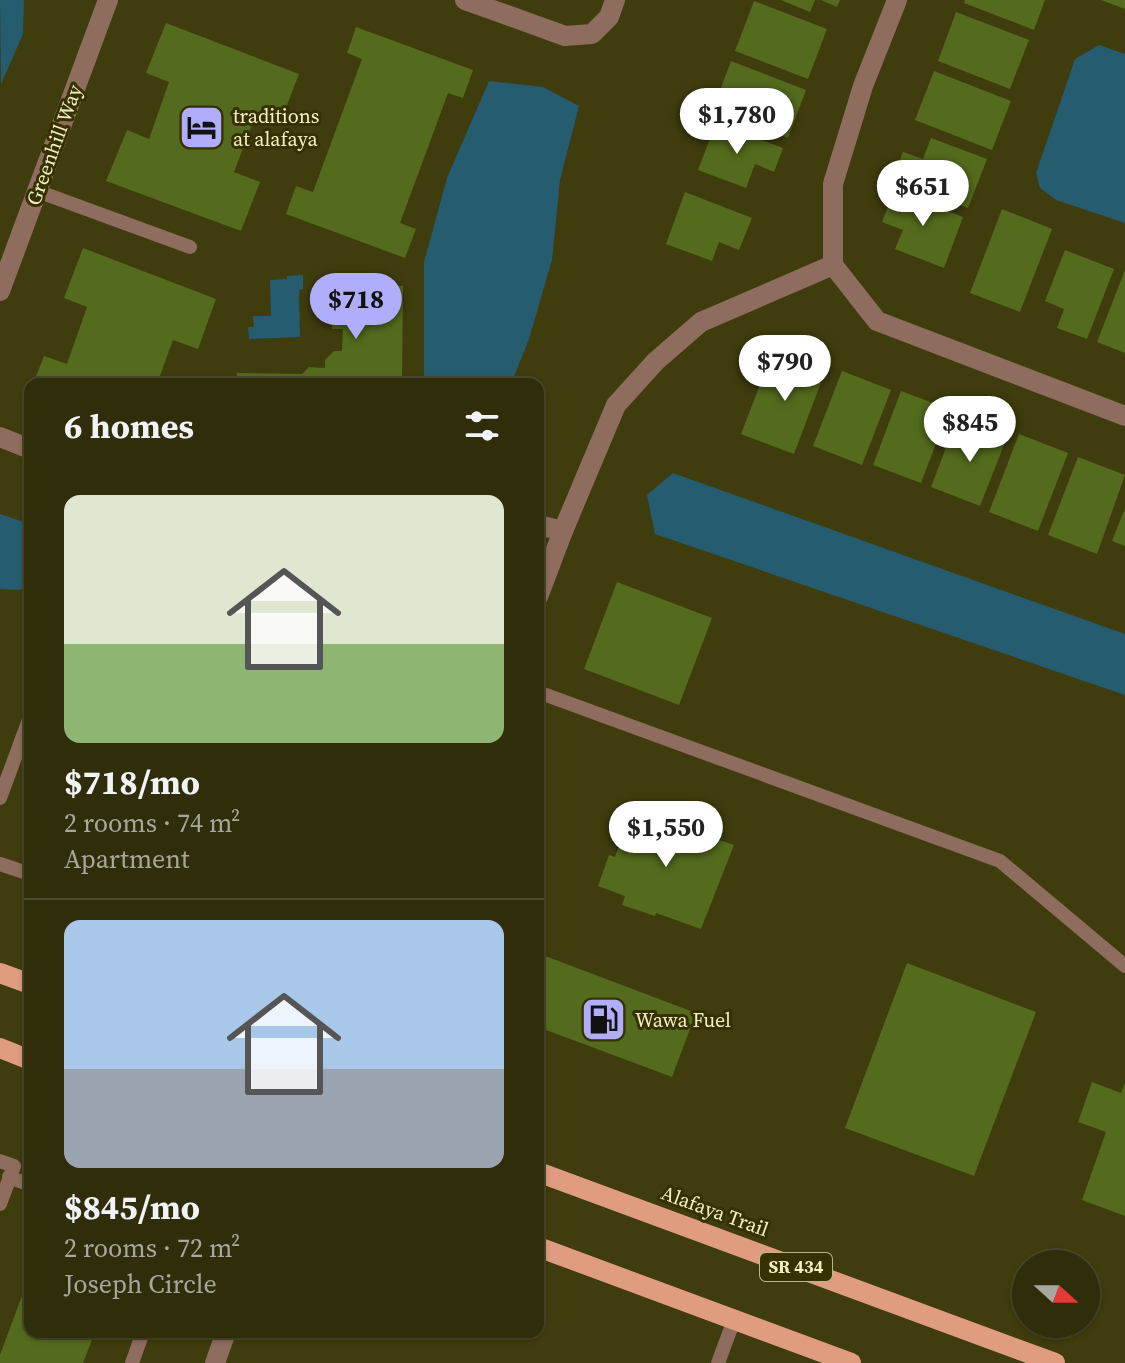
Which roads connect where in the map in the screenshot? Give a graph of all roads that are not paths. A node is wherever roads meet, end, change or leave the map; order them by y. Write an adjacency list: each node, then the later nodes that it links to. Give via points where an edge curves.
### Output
1 (108, 0): 5 (street, Greenhill Way)
2 (465, 0): 3 (street, via 565,36 592,34 609,17)
3 (615, 0)
4 (897, 0): 7 (street, via 833,184)
5 (37, 191): 6 (lane); 8 (street, Greenhill Way)
6 (190, 247)
7 (833, 265): 9 (street, via 877,321); 13 (street, via 701,322 656,361 616,405)
8 (0, 291)
9 (1125, 416)
10 (0, 437): 11 (street)
11 (24, 447)
12 (544, 526): 13 (street)
13 (563, 531): 14 (street)
14 (544, 581)
15 (544, 694): 20 (lane, via 1000,861)
16 (24, 733): 17 (lane)
17 (0, 798)
18 (0, 864): 19 (lane)
19 (24, 872)
20 (1125, 966)
21 (0, 973): 22 (main road)
22 (24, 982)
23 (0, 1048): 24 (main road)
24 (24, 1058)
25 (0, 1161): 27 (lane, via 14,1166)
26 (544, 1174): 38 (main road, Alafaya Trail / SR 434)
27 (9, 1177): 28 (lane); 29 (lane)
28 (24, 1183)
29 (0, 1204)
30 (544, 1249): 31 (main road)
31 (734, 1320): 36 (lane); 37 (main road)
32 (141, 1338): 34 (lane)
33 (224, 1338): 35 (street)
34 (132, 1363)
35 (215, 1363)
36 (718, 1363)
37 (851, 1363)
38 (1055, 1363)

